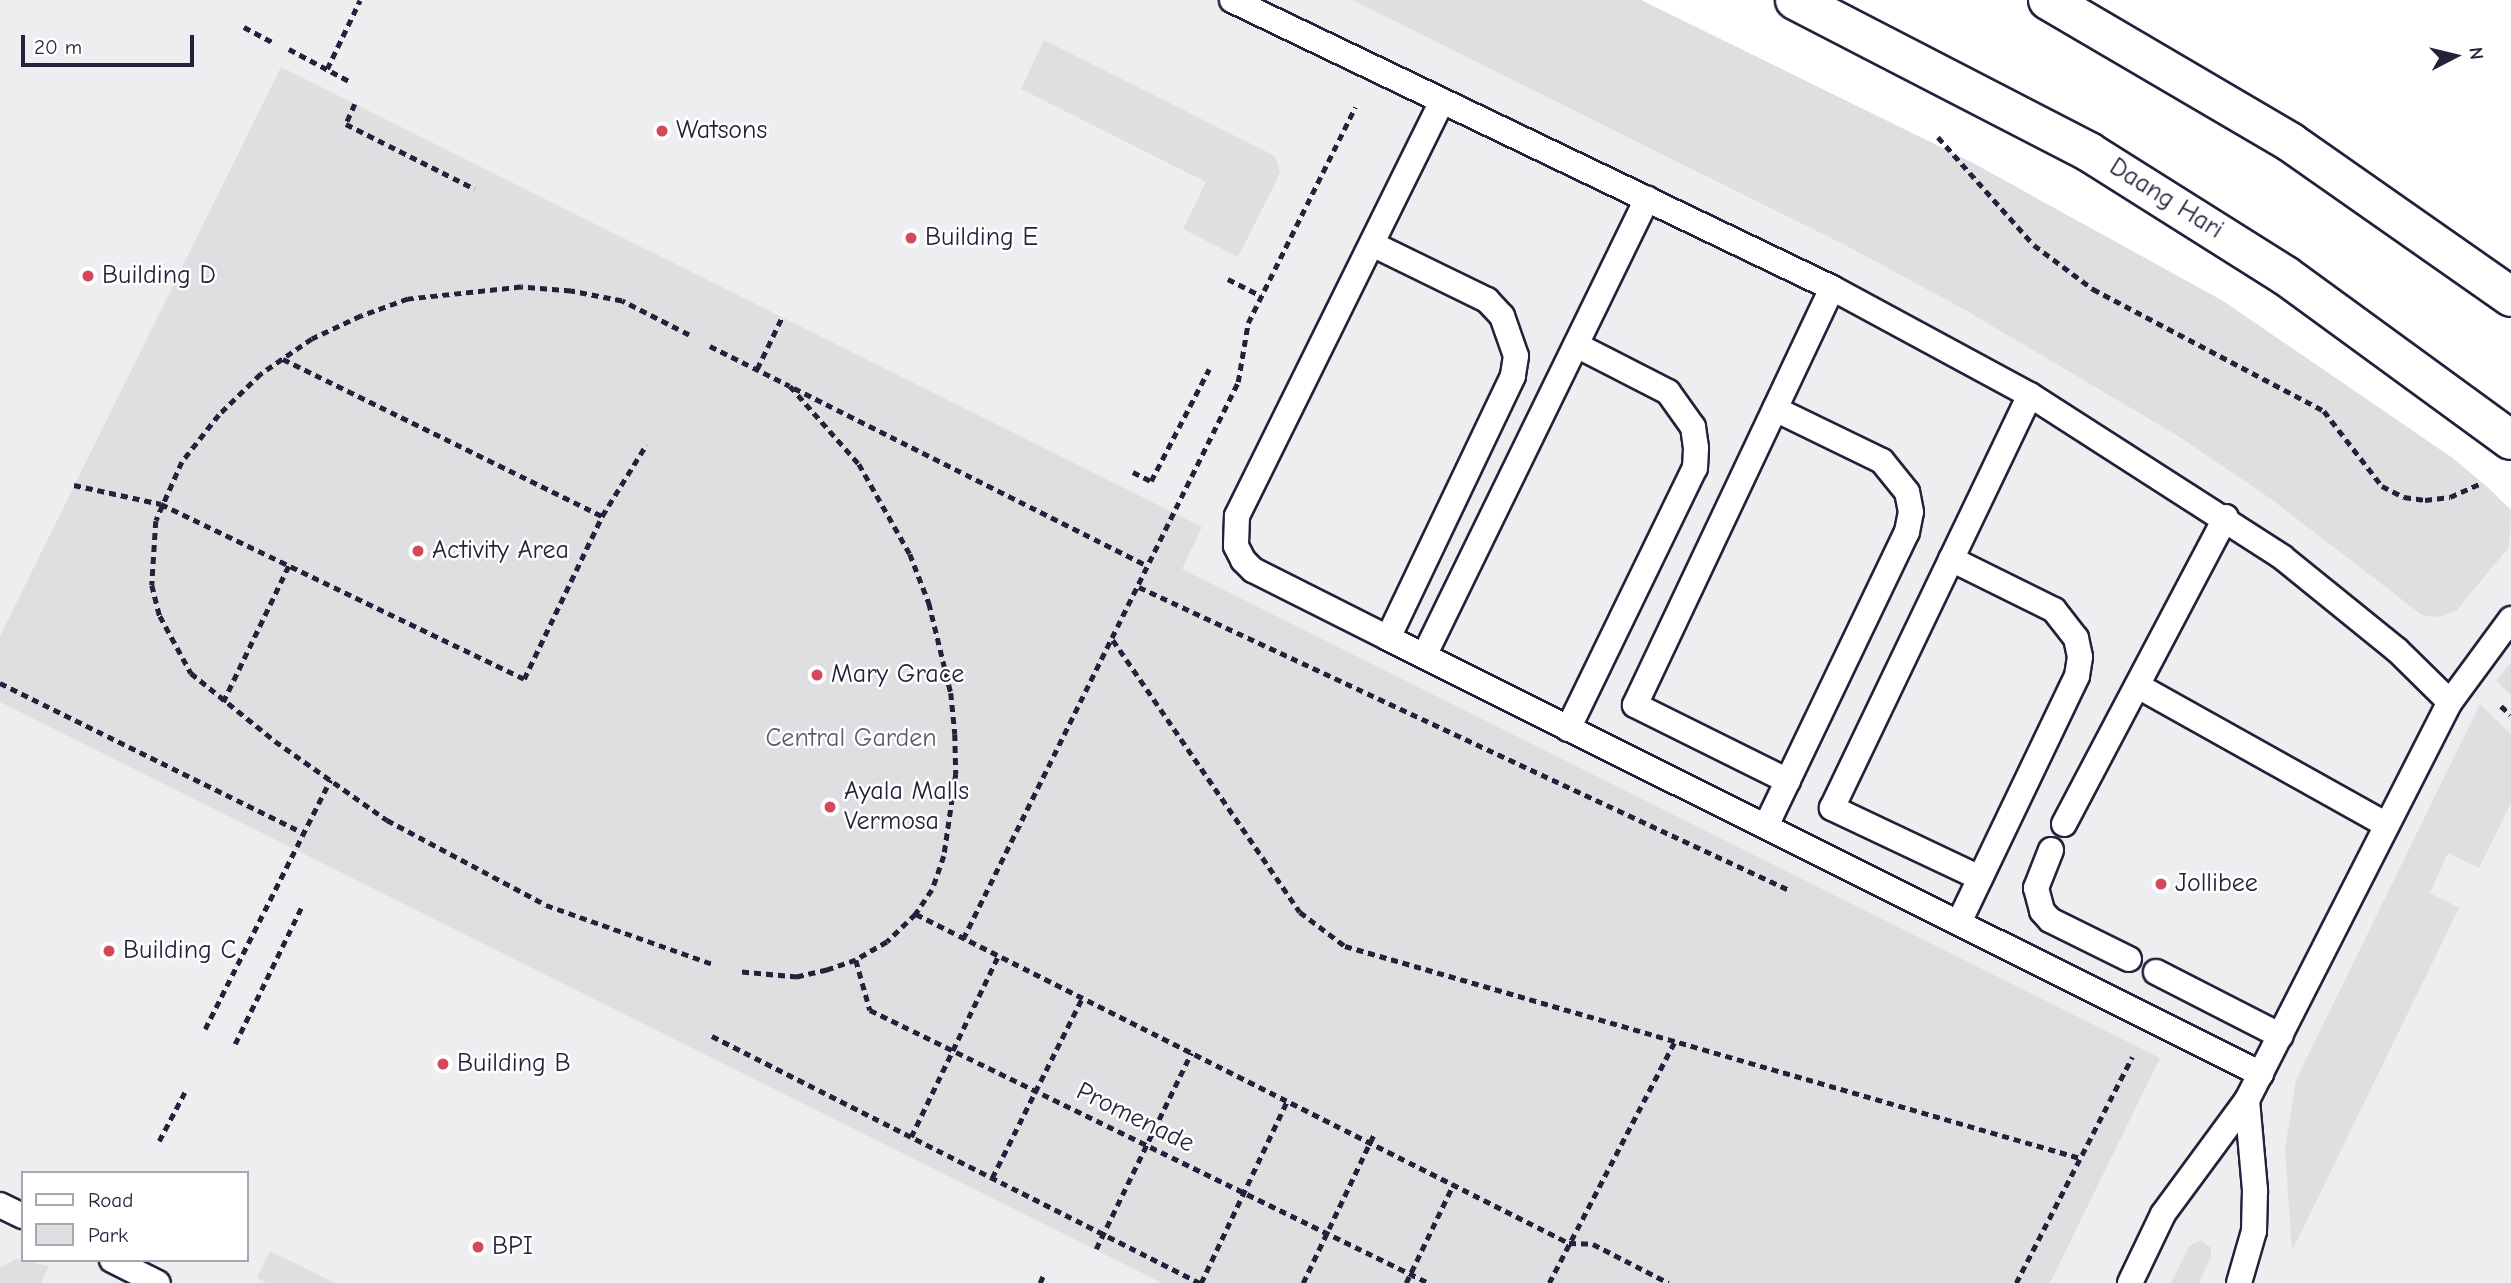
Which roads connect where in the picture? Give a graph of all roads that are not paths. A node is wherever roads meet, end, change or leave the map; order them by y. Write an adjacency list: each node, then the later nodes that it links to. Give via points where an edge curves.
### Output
1 (1232, 0): 4 (lane)
2 (1795, 0): 12 (main road, Daang Hari, via 2022,113 2147,187 2286,276)
3 (2048, 0): 8 (main road, via 2290,142)
4 (1442, 101): 5 (lane); 6 (lane)
5 (1647, 199): 7 (lane); 9 (lane)
6 (1372, 244): 16 (lane, via 1487,300 1502,316 1516,356 1513,376); 16 (lane, via 1234,531 1236,546 1253,570)
7 (1832, 288): 10 (lane); 11 (lane)
8 (2511, 297)
9 (1576, 345): 17 (lane); 20 (lane, via 1668,392 1688,418 1696,448 1695,468)
10 (2030, 394): 13 (lane); 14 (lane)
11 (1775, 409): 21 (lane, via 1882,461 1902,483 1911,512 1907,532); 21 (lane, via 1635,705)
12 (2511, 440)
13 (2226, 517): 18 (lane); 19 (lane, via 2341,602)
14 (1951, 559): 26 (lane, via 2054,610 2072,630 2080,657 2077,676); 26 (lane, via 1832,808)
15 (2511, 619): 19 (lane)
16 (1388, 638): 17 (lane)
17 (1424, 656): 20 (lane)
18 (2138, 686): 22 (lane); 23 (lane)
19 (2450, 702): 23 (lane)
20 (1568, 729): 24 (lane)
21 (1788, 781): 24 (lane)
22 (2064, 824)
23 (2387, 825): 30 (lane)
24 (1766, 826): 27 (lane)
25 (2051, 850): 28 (lane, via 2036,888 2042,911 2050,920)
26 (1980, 878): 27 (lane)
27 (1959, 922): 31 (lane)
28 (2129, 959)
29 (2156, 972): 30 (lane)
30 (2281, 1035): 31 (lane)
31 (2261, 1073): 32 (lane)
32 (2247, 1100): 37 (lane, via 2163,1214); 38 (lane, via 2254,1231)
33 (0, 1205): 34 (lane)
34 (21, 1215)
35 (116, 1262): 36 (lane)
36 (158, 1283)
37 (2130, 1283)
38 (2239, 1283)

